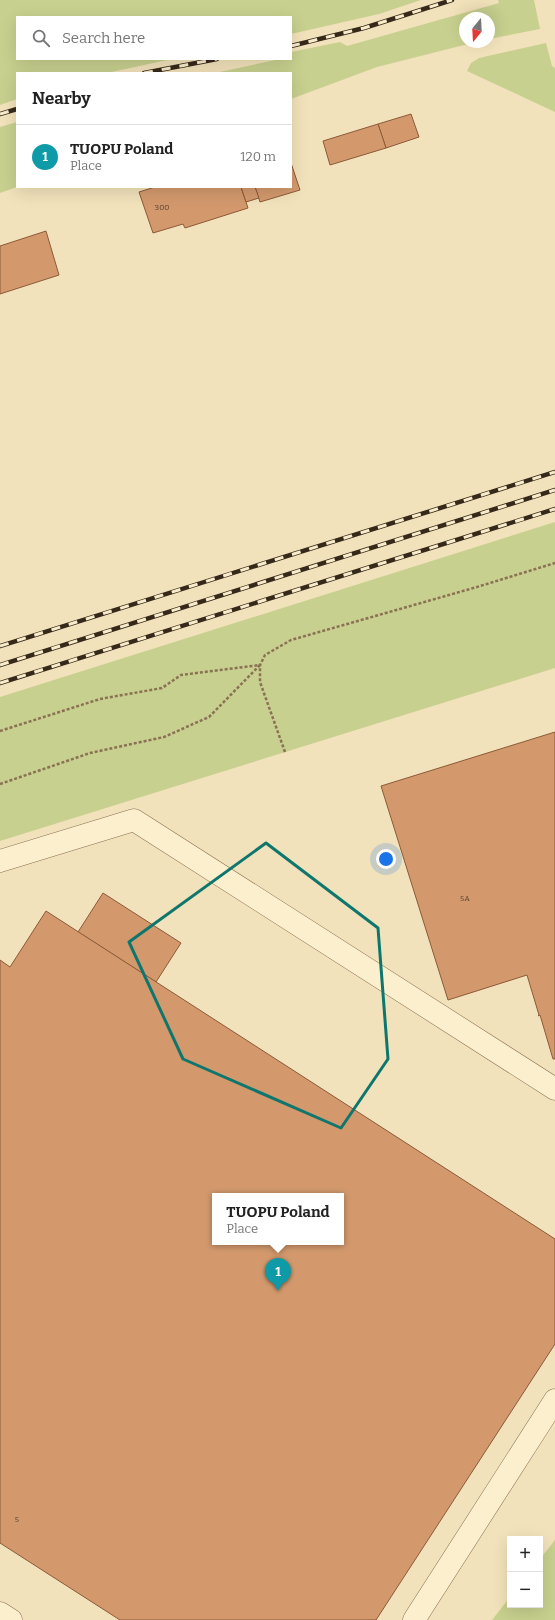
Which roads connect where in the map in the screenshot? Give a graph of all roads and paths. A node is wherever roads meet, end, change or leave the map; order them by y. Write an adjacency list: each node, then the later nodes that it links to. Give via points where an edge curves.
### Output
1 (555, 562): 2 (path, via 477,588 290,640 265,655)
2 (260, 665): 3 (path, via 182,675 162,688 100,699); 4 (path, via 260,682); 5 (path, via 209,717 164,737 90,753)
3 (0, 731)
4 (285, 752)
5 (0, 784)
6 (0, 861): 7 (lane, via 134,820)
7 (555, 1089)
8 (555, 1400): 11 (lane)
9 (0, 1613): 10 (lane)
10 (11, 1620)
11 (414, 1620)

